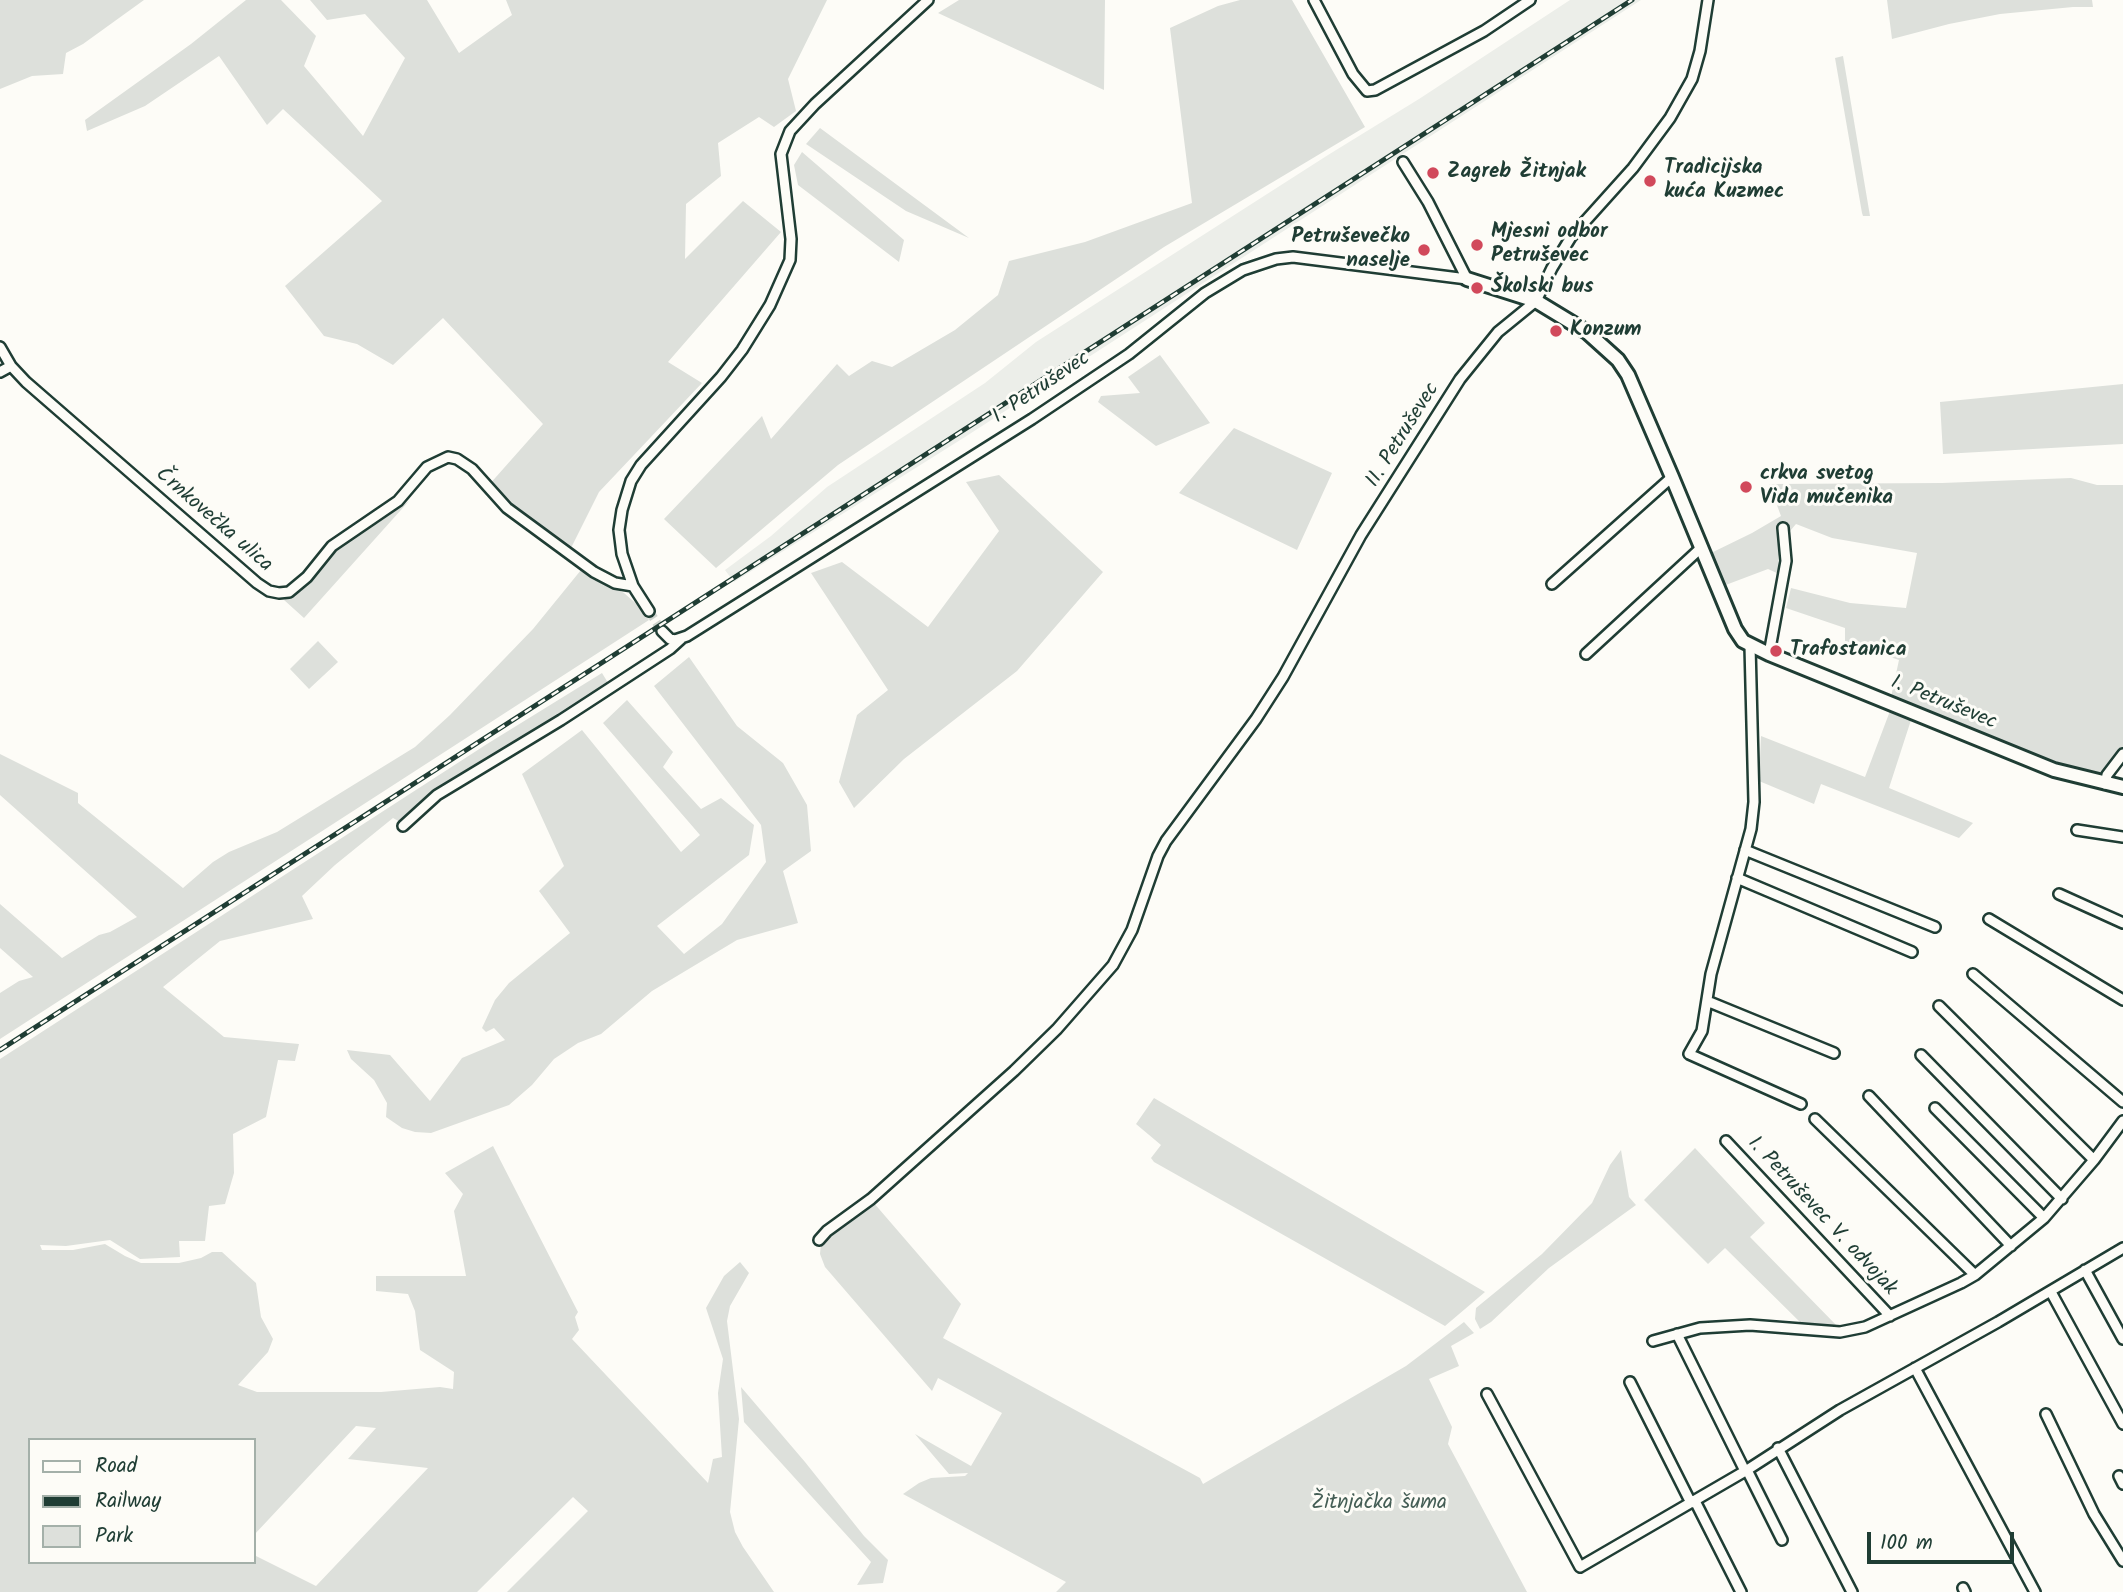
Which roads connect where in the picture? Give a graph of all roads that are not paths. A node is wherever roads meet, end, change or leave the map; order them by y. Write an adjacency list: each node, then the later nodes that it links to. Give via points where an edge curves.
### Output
1 (928, 0): 15 (street, via 790,131 781,154 790,260 770,305 742,350 631,481 619,530)
2 (1314, 0): 3 (street, via 1353,74 1367,90 1375,90 1484,31)
3 (1530, 0)
4 (1708, 0): 7 (street, via 1700,51 1684,95 1633,168 1571,237)
5 (1403, 163): 6 (street)
6 (1467, 279): 7 (street, I. Petruševec); 18 (street, I. Petruševec, via 1293,257 1243,270 1032,419)
7 (1536, 301): 11 (street, I. Petruševec, via 1587,332 1618,360); 51 (street, II. Petruševec, via 1498,332 1460,379 1361,535 1283,677 1166,841 1132,930 1113,965 1014,1071)
8 (0, 347): 9 (street, Črnkovečka ulica)
9 (11, 366): 10 (street); 15 (street, Črnkovečka ulica, via 268,591 289,592 332,546 398,502 427,467 448,457 472,469 508,508 594,572)
10 (0, 372)
11 (1672, 477): 13 (street, I. Petruševec); 14 (street)
12 (1783, 528): 21 (street, via 1786,561)
13 (1702, 547): 19 (street, I. Petruševec, via 1735,629); 20 (street)
14 (1552, 584)
15 (633, 586): 16 (street)
16 (649, 611)
17 (662, 631): 18 (street, via 670,639)
18 (681, 639): 25 (street, I. Petruševec, via 616,685 437,795)
19 (1751, 646): 21 (street, I. Petruševec); 28 (street, via 1754,802)
20 (1586, 654)
21 (1769, 654): 23 (street, I. Petruševec, via 2054,770)
22 (2123, 754): 23 (street)
23 (2105, 784): 24 (street, I. Petruševec)
24 (2123, 787)
25 (403, 827)
26 (2077, 831): 27 (street)
27 (2123, 837)
28 (1745, 850): 29 (street); 33 (street)
29 (1737, 878): 34 (street); 37 (street)
30 (2059, 894): 32 (street)
31 (1989, 919): 36 (street)
32 (2123, 923)
33 (1935, 928)
34 (1912, 952)
35 (1973, 974): 42 (street)
36 (2123, 1000)
37 (1707, 1001): 39 (street); 43 (street, via 1702,1031 1689,1054)
38 (1938, 1006): 48 (street)
39 (1834, 1053)
40 (1921, 1055): 49 (street)
41 (1869, 1096): 52 (street)
42 (2123, 1102)
43 (1801, 1104)
44 (1935, 1108): 50 (street)
45 (1815, 1119): 55 (street)
46 (2123, 1121): 48 (street, I. Petruševec V. odvojak)
47 (1726, 1141): 57 (street, I. Petruševec V. odvojak)
48 (2094, 1160): 49 (street, I. Petruševec V. odvojak)
49 (2062, 1199): 50 (street, I. Petruševec V. odvojak)
50 (2044, 1218): 52 (street, I. Petruševec V. odvojak)
51 (819, 1240)
52 (2011, 1246): 55 (street, I. Petruševec V. odvojak)
53 (2123, 1248): 54 (street)
54 (2085, 1270): 56 (street); 59 (street)
55 (1975, 1275): 57 (street, I. Petruševec V. odvojak)
56 (2051, 1292): 61 (street); 65 (street)
57 (1891, 1316): 58 (street, I. Petruševec V. odvojak, via 1840,1332 1749,1325)
58 (1677, 1334): 60 (street, I. Petruševec V. odvojak); 67 (street)
59 (2123, 1339)
60 (1653, 1341)
61 (1915, 1368): 66 (street); 73 (street)
62 (1630, 1382): 68 (street)
63 (1488, 1394): 68 (street, via 1580,1567)
64 (2046, 1414): 70 (street, via 2094,1514)
65 (2123, 1424)
66 (1778, 1448): 67 (street); 72 (street)
67 (1746, 1471): 68 (street); 69 (street)
68 (1693, 1502): 71 (street)
69 (1782, 1540)
70 (2123, 1561)
71 (1741, 1592)
72 (1852, 1592)
73 (2035, 1592)

